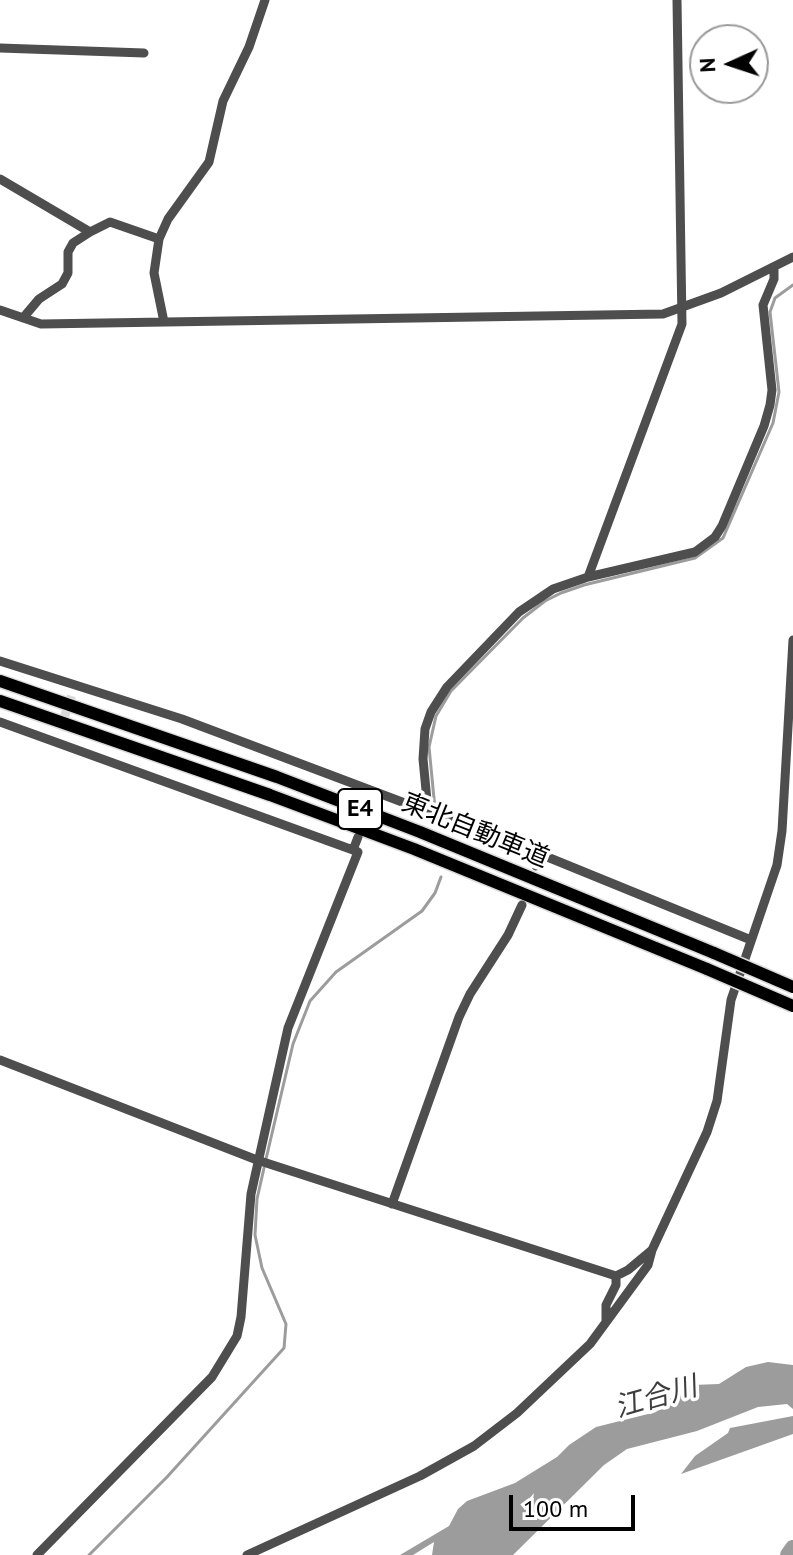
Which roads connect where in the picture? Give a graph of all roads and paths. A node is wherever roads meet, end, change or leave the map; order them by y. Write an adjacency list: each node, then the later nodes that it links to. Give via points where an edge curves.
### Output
1 (265, 0): 7 (street, via 223,101 209,162)
2 (677, 0): 10 (street)
3 (0, 48): 4 (street)
4 (144, 53)
5 (0, 179): 6 (street)
6 (90, 232): 7 (street, via 110,222); 12 (street, via 68,252 62,284)
7 (159, 239): 13 (street, via 154,273)
8 (793, 257): 9 (street)
9 (774, 267): 10 (street); 14 (street, via 763,305 770,405 722,526 695,552)
10 (683, 308): 13 (street, via 663,314); 14 (street, via 679,334)
11 (0, 310): 12 (street)
12 (23, 318): 13 (street, via 41,324)
13 (164, 322)
14 (588, 577): 22 (street, via 553,589 519,612 437,700 423,744)
15 (793, 640): 28 (street, via 781,847)
16 (0, 661): 22 (street, via 74,689 182,719 372,795)
17 (0, 681): 29 (highway, 東北自動車道 / E4, bridge, via 349,804)
18 (0, 701): 30 (highway, 東北自動車道 / E4, bridge, via 414,849)
19 (0, 722): 21 (street)
20 (60, 730): 21 (street)
21 (56, 741): 24 (street)
22 (428, 811): 25 (street)
23 (358, 837): 24 (street)
24 (353, 850): 32 (street, via 358,852 288,1028)
25 (540, 854): 26 (street); 28 (street)
26 (536, 866)
27 (522, 905): 33 (street, via 459,1017)
28 (751, 940): 34 (street, via 731,1000 717,1101)
29 (793, 987)
30 (793, 1006)
31 (0, 1060): 32 (street)
32 (257, 1160): 33 (street); 37 (street, via 240,1329 226,1357)
33 (392, 1204): 35 (street)
34 (652, 1250): 35 (street); 36 (street, via 648,1265)
35 (616, 1276): 36 (street)
36 (606, 1322): 38 (street, via 554,1379 474,1446)
37 (37, 1555)
38 (247, 1555)

